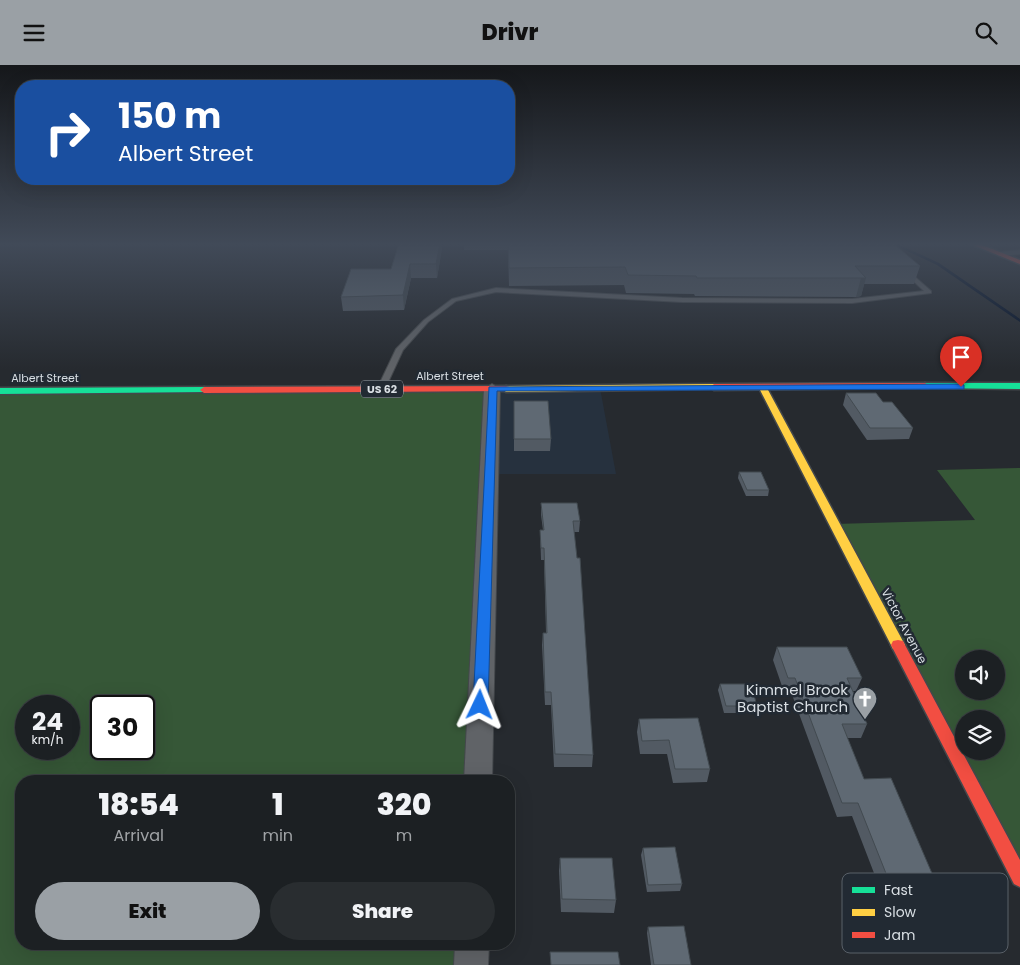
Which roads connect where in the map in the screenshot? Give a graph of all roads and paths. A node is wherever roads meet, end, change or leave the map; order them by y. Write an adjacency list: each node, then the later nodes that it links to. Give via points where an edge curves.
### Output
1 (922, 285): 4 (lane, via 929,292 852,301 682,300 496,291 454,301 426,321 400,349)
2 (1020, 386): 3 (main road, Albert Street / US 62)
3 (763, 387): 5 (main road, Albert Street / US 62); 8 (main road, Victor Avenue)
4 (382, 389): 5 (main road, Albert Street / US 62); 6 (main road, Albert Street / US 62)
5 (492, 389): 7 (street)
6 (0, 391)
7 (478, 775)
8 (1020, 878)
9 (472, 950): 10 (street)
10 (471, 965)

